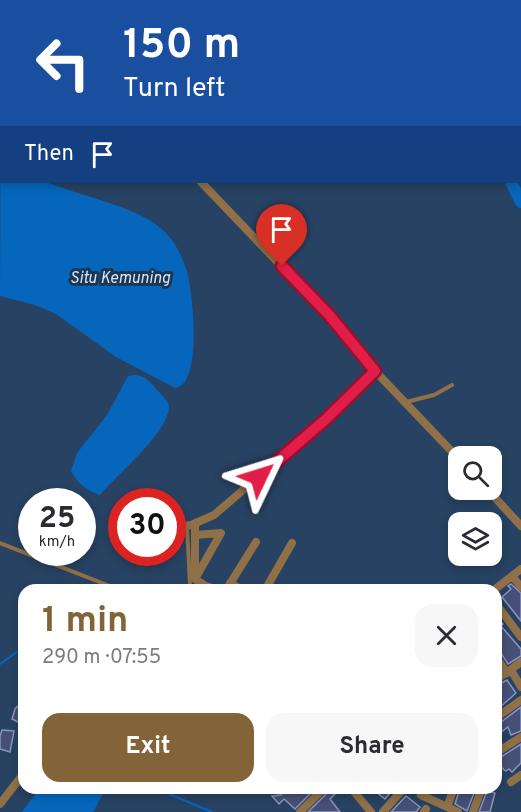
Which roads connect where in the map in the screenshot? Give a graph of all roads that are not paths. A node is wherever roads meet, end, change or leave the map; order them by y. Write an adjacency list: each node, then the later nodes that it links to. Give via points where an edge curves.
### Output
1 (202, 183): 2 (street, via 330,316)
2 (375, 371): 4 (street); 7 (street, via 326,419 214,515)
3 (452, 385): 4 (lane)
4 (405, 402): 5 (street)
5 (448, 447)
6 (497, 500): 9 (street)
7 (191, 525): 8 (street); 10 (street); 19 (lane)
8 (186, 526)
9 (521, 526)
10 (195, 535): 16 (street); 16 (street, via 221,533)
11 (256, 542): 17 (street)
12 (0, 543): 18 (lane)
13 (292, 543): 21 (street)
14 (521, 569): 15 (street)
15 (512, 576): 22 (street); 23 (street)
16 (195, 579): 20 (street)
17 (230, 583)
18 (105, 584)
19 (190, 584)
20 (203, 584)
21 (268, 584)
22 (502, 584)
23 (521, 587)
24 (502, 612): 25 (street)
25 (521, 637)
26 (502, 663): 28 (street)
27 (521, 663): 28 (street)
28 (509, 671): 29 (street); 30 (street)
29 (502, 676)
30 (521, 687)
31 (521, 700): 32 (street)
32 (502, 714)
33 (521, 737): 34 (street)
34 (502, 749)
35 (521, 775): 37 (street)
36 (18, 781): 44 (street)
37 (511, 782)
38 (318, 794): 47 (street)
39 (361, 794): 46 (street)
40 (399, 794): 48 (street)
41 (422, 794): 45 (street)
42 (452, 794): 45 (street)
43 (480, 794): 50 (street)
44 (0, 804)
45 (447, 807): 49 (street)
46 (369, 811)
47 (300, 812)
48 (383, 812)
49 (458, 812)
50 (473, 812)

